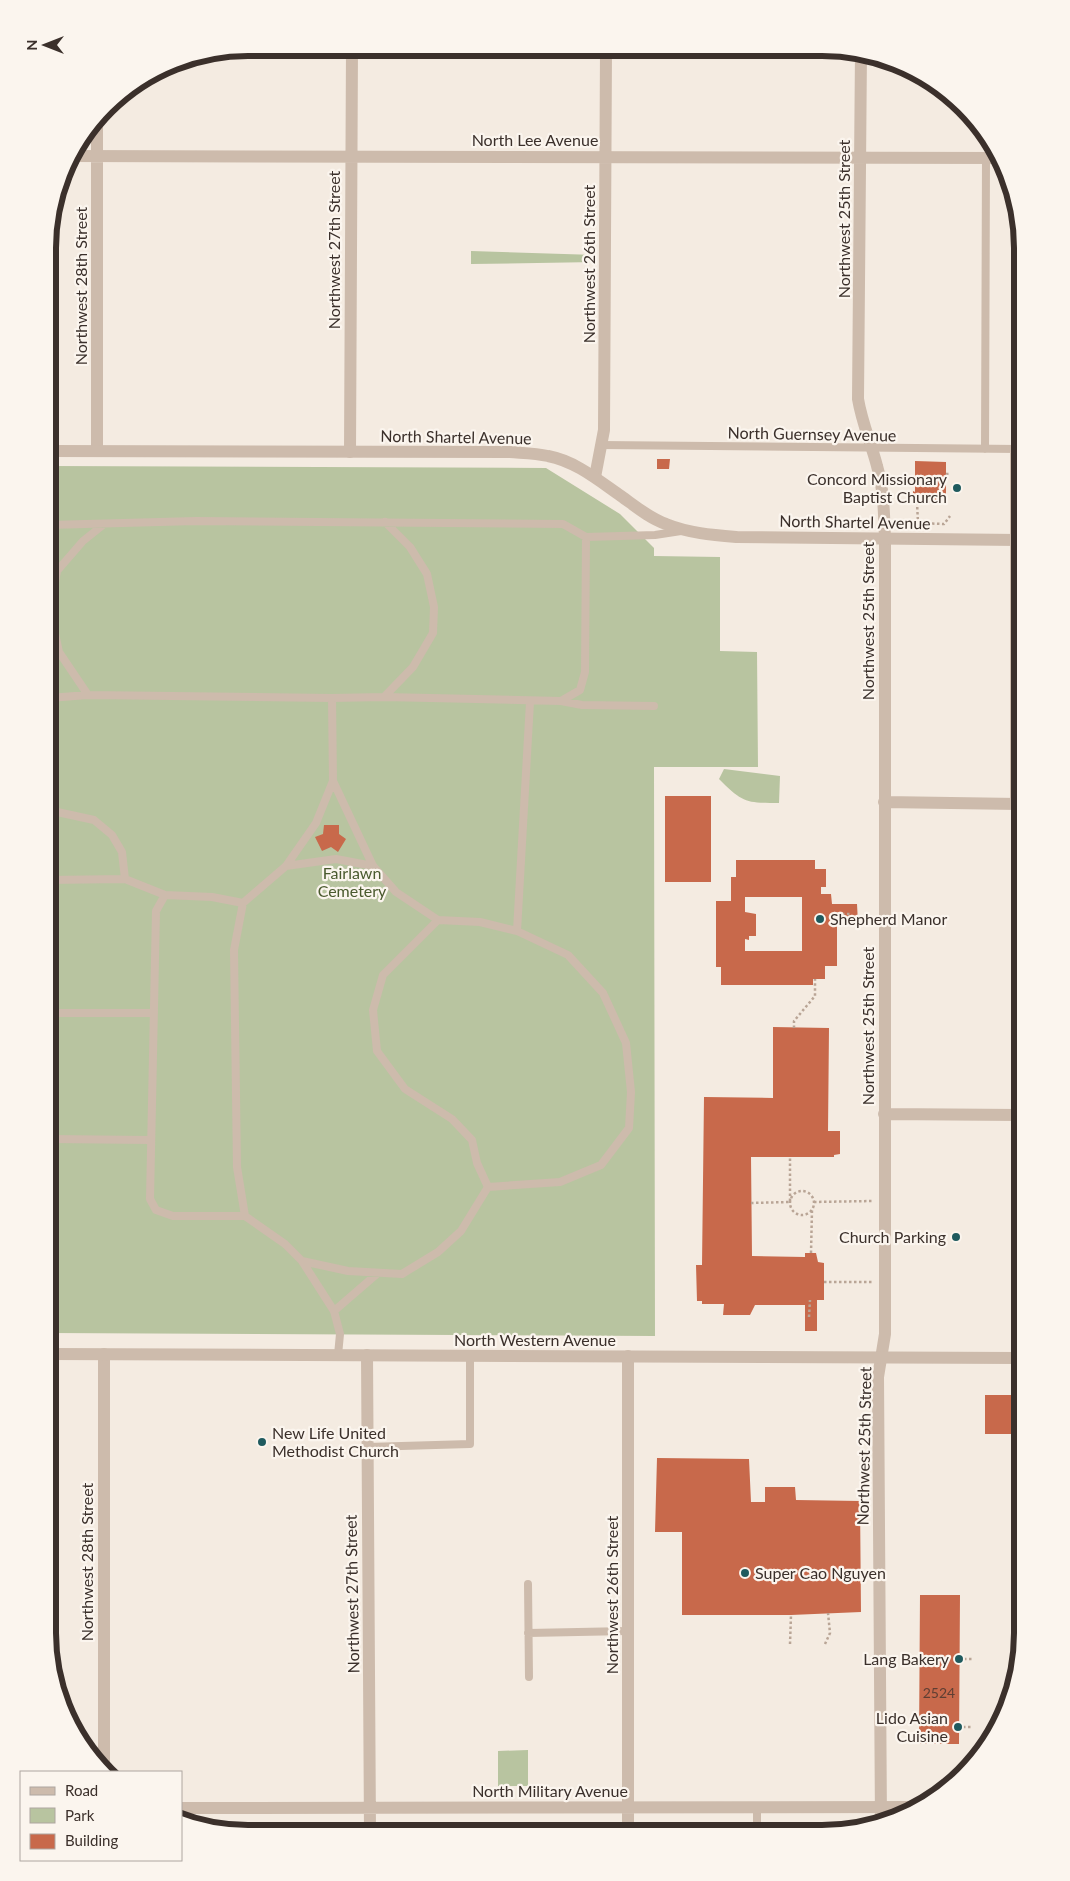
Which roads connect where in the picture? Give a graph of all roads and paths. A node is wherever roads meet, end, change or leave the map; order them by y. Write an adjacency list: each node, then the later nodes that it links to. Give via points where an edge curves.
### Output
1 (352, 56): 7 (street, Northwest 27th Street)
2 (606, 56): 8 (street, Northwest 26th Street)
3 (861, 60): 9 (street, Northwest 25th Street)
4 (97, 130): 6 (street, Northwest 28th Street)
5 (80, 156): 6 (street, North Lee Avenue)
6 (97, 156): 7 (street, North Lee Avenue); 17 (street, Northwest 28th Street)
7 (351, 156): 8 (street, North Lee Avenue); 18 (street, Northwest 27th Street)
8 (606, 157): 9 (street, North Lee Avenue); 12 (street, Northwest 26th Street, via 604,430)
9 (860, 157): 10 (street, North Lee Avenue); 13 (street, Northwest 25th Street, via 858,399)
10 (991, 158)
11 (993, 161): 14 (lane)
12 (601, 445): 13 (lane, North Guernsey Avenue); 19 (street, Northwest 26th Street)
13 (871, 448): 14 (lane, North Guernsey Avenue); 27 (street, Northwest 25th Street, via 883,495)
14 (985, 449): 15 (lane, North Guernsey Avenue)
15 (1014, 449)
16 (56, 451): 17 (street, North Shartel Avenue)
17 (97, 451): 18 (street, North Shartel Avenue)
18 (350, 452): 19 (street, North Shartel Avenue, via 536,454 571,463)
19 (595, 477): 25 (street, North Shartel Avenue, via 651,517)
20 (917, 502): 21 (path, via 918,523 944,524)
21 (950, 516)
22 (385, 522): 24 (lane); 26 (lane, via 563,524); 33 (lane, via 410,547 427,574 434,608 432,633 428,641 413,667)
23 (56, 524): 24 (lane)
24 (103, 524): 29 (lane, via 83,541)
25 (685, 530): 26 (lane, via 656,535); 27 (street, North Shartel Avenue, via 737,537)
26 (586, 537): 35 (lane, via 585,672 580,690)
27 (885, 539): 28 (street, North Shartel Avenue); 39 (street, Northwest 25th Street)
28 (1014, 540)
29 (56, 577)
30 (56, 638): 31 (lane, via 59,652)
31 (88, 695): 32 (lane); 34 (lane)
32 (56, 697)
33 (384, 697): 34 (lane); 36 (lane)
34 (332, 698): 38 (lane)
35 (561, 701): 36 (lane); 37 (lane, via 582,705)
36 (530, 702): 51 (lane)
37 (654, 706)
38 (333, 781): 42 (lane, via 316,823); 43 (lane)
39 (884, 802): 40 (street); 56 (street, Northwest 25th Street)
40 (1014, 804)
41 (56, 812): 44 (lane, via 94,820 112,835 122,852)
42 (286, 866): 43 (lane, via 336,859); 47 (lane)
43 (373, 866): 50 (lane, via 396,892)
44 (125, 879): 45 (lane); 46 (lane)
45 (56, 880)
46 (165, 895): 47 (lane); 54 (lane, via 156,911)
47 (243, 903): 67 (lane, via 234,950 237,1167)
48 (837, 914): 49 (path)
49 (850, 914)
50 (438, 920): 51 (lane, via 480,922); 61 (lane, via 383,975 373,1010 377,1051 406,1089 452,1119 472,1140 477,1164)
51 (517, 931): 61 (lane, via 568,955 603,993 626,1043 631,1092 629,1128 601,1164 560,1182)
52 (815, 979): 55 (path, via 816,996 794,1021)
53 (56, 1013): 54 (lane)
54 (154, 1013): 59 (lane)
55 (794, 1028)
56 (884, 1114): 57 (street); 62 (street, Northwest 25th Street)
57 (1014, 1115)
58 (56, 1139): 59 (lane)
59 (150, 1140): 67 (lane, via 150,1200 156,1210 173,1216)
60 (790, 1157): 63 (path)
61 (488, 1188): 70 (lane, via 461,1231 438,1252 402,1274)
62 (884, 1200): 64 (path); 72 (street, Northwest 25th Street)
63 (790, 1202): 64 (path, via 796,1193 803,1191 812,1195); 65 (path); 66 (path, via 798,1214)
64 (814, 1202): 66 (path)
65 (751, 1203)
66 (812, 1209): 68 (path)
67 (245, 1216): 69 (lane, via 285,1244)
68 (811, 1253)
69 (302, 1261): 70 (lane, via 348,1271); 74 (lane)
70 (378, 1273): 74 (lane)
71 (824, 1282): 72 (path)
72 (885, 1282): 82 (street, Northwest 25th Street)
73 (810, 1300): 75 (path)
74 (334, 1311): 78 (lane, via 340,1334)
75 (809, 1317)
76 (56, 1354): 77 (street, North Western Avenue)
77 (104, 1354): 78 (street, North Western Avenue); 97 (street, Northwest 28th Street)
78 (338, 1355): 79 (street, North Western Avenue)
79 (367, 1355): 80 (street, North Western Avenue); 84 (street, Northwest 27th Street)
80 (470, 1356): 81 (street, North Western Avenue); 84 (lane, via 470,1444)
81 (628, 1356): 82 (street, North Western Avenue); 88 (street, Northwest 26th Street)
82 (882, 1358): 83 (street, North Western Avenue); 100 (street, Northwest 25th Street, via 878,1377)
83 (1014, 1358)
84 (367, 1447): 103 (street, Northwest 27th Street)
85 (528, 1584): 89 (lane)
86 (828, 1613): 91 (path, via 830,1633)
87 (791, 1615): 90 (path)
88 (628, 1631): 89 (lane); 98 (street, Northwest 26th Street)
89 (528, 1632): 94 (lane)
90 (790, 1644)
91 (825, 1644)
92 (959, 1658): 93 (path)
93 (972, 1659)
94 (529, 1678)
95 (958, 1727): 96 (path)
96 (972, 1728)
97 (104, 1760)
98 (628, 1807): 99 (street, North Military Avenue); 103 (street, North Military Avenue); 106 (street, Northwest 26th Street)
99 (757, 1807): 100 (street, North Military Avenue); 107 (lane)
100 (881, 1807): 101 (street, North Military Avenue); 104 (street, Northwest 25th Street)
101 (903, 1807)
102 (182, 1808): 103 (street, North Military Avenue)
103 (370, 1808): 105 (street, Northwest 27th Street)
104 (881, 1816)
105 (370, 1825)
106 (628, 1825)
107 (757, 1825)

